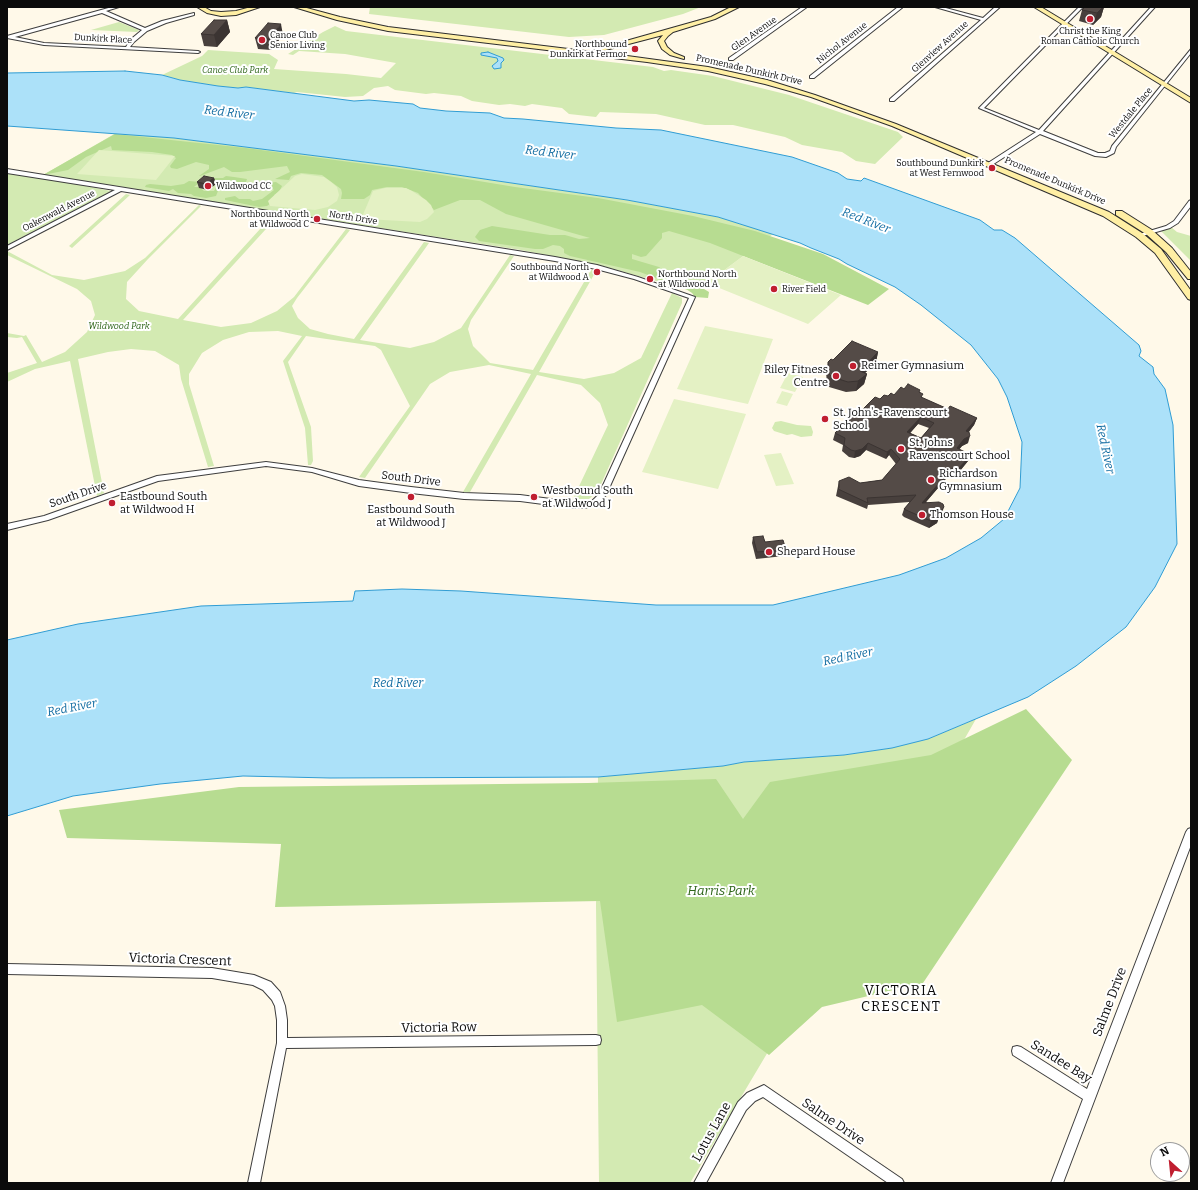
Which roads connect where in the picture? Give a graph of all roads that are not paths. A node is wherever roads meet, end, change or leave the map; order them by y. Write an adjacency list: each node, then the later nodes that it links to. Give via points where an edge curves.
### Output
1 (116, 7): 16 (street)
2 (200, 7): 3 (main road, via 221,14)
3 (256, 7)
4 (297, 7): 28 (main road, Promenade Dunkirk Drive, via 388,29)
5 (320, 7): 19 (main road)
6 (736, 7): 15 (main road)
7 (805, 7): 33 (street, Glen Avenue)
8 (901, 7): 34 (street, Nichol Avenue)
9 (937, 7): 18 (street)
10 (998, 7): 18 (street, Glenview Avenue)
11 (1037, 7): 20 (main road)
12 (1045, 7): 20 (main road)
13 (1081, 7): 20 (street)
14 (1153, 7): 29 (street)
15 (720, 10): 21 (main road); 25 (main road, via 604,44 592,45)
16 (102, 11): 22 (street); 23 (street)
17 (192, 14): 22 (street)
18 (984, 19): 39 (street, Glenview Avenue)
19 (382, 20)
20 (1066, 22): 29 (main road); 41 (street, via 981,108)
21 (678, 29): 25 (main road); 32 (main road, via 666,34 661,41 668,52)
22 (145, 30): 24 (street)
23 (7, 37): 24 (street, Dunkirk Place, via 44,44)
24 (127, 48): 30 (street, Dunkirk Place)
25 (611, 48): 26 (main road); 28 (main road)
26 (626, 50)
27 (1191, 50): 35 (street)
28 (574, 51): 37 (main road, Promenade Dunkirk Drive, via 708,69)
29 (1114, 51): 35 (main road); 41 (street)
30 (198, 52)
31 (643, 52): 32 (main road, Promenade Dunkirk Drive)
32 (682, 58): 36 (main road, Promenade Dunkirk Drive, via 758,74)
33 (731, 59)
34 (812, 78)
35 (1166, 83): 38 (main road); 40 (main road); 41 (street, Westdale Place, via 1112,152 1106,155 1097,155)
36 (815, 90): 37 (main road); 42 (main road, Promenade Dunkirk Drive, via 877,112)
37 (808, 94): 42 (main road, Promenade Dunkirk Drive)
38 (1191, 96)
39 (892, 100)
40 (1191, 101)
41 (1040, 132): 42 (street)
42 (993, 162): 46 (main road, Promenade Dunkirk Drive, via 1094,201); 47 (main road, Promenade Dunkirk Drive, via 1106,214)
43 (7, 171): 44 (street, North Drive)
44 (119, 190): 48 (street, Oakenwald Avenue); 51 (street, North Drive, via 555,259 636,278)
45 (1191, 202): 46 (street, via 1176,222)
46 (1149, 232): 47 (street); 49 (main road, Promenade Dunkirk Drive, via 1169,250)
47 (1139, 235): 50 (main road, Promenade Dunkirk Drive, via 1158,251)
48 (7, 248)
49 (1191, 277)
50 (1191, 296)
51 (692, 297): 52 (street, South Drive, via 602,495 594,503 574,505 520,498 464,496 411,490 359,483 312,470 266,464 157,479 45,518)
52 (7, 527)
53 (1191, 832): 58 (street, Salme Drive)
54 (7, 969): 56 (street, Victoria Crescent, via 212,973 254,980 266,986 276,996 282,1020)
55 (596, 1040): 56 (street, Victoria Row)
56 (282, 1043): 60 (street, Victoria Crescent)
57 (1017, 1051): 58 (street, Sandee Bay)
58 (1089, 1096): 63 (street, Salme Drive)
59 (751, 1097): 61 (street, Lotus Lane, via 742,1106); 62 (street, Salme Drive, via 764,1091)
60 (254, 1183)
61 (700, 1183)
62 (898, 1183)
63 (1057, 1183)

